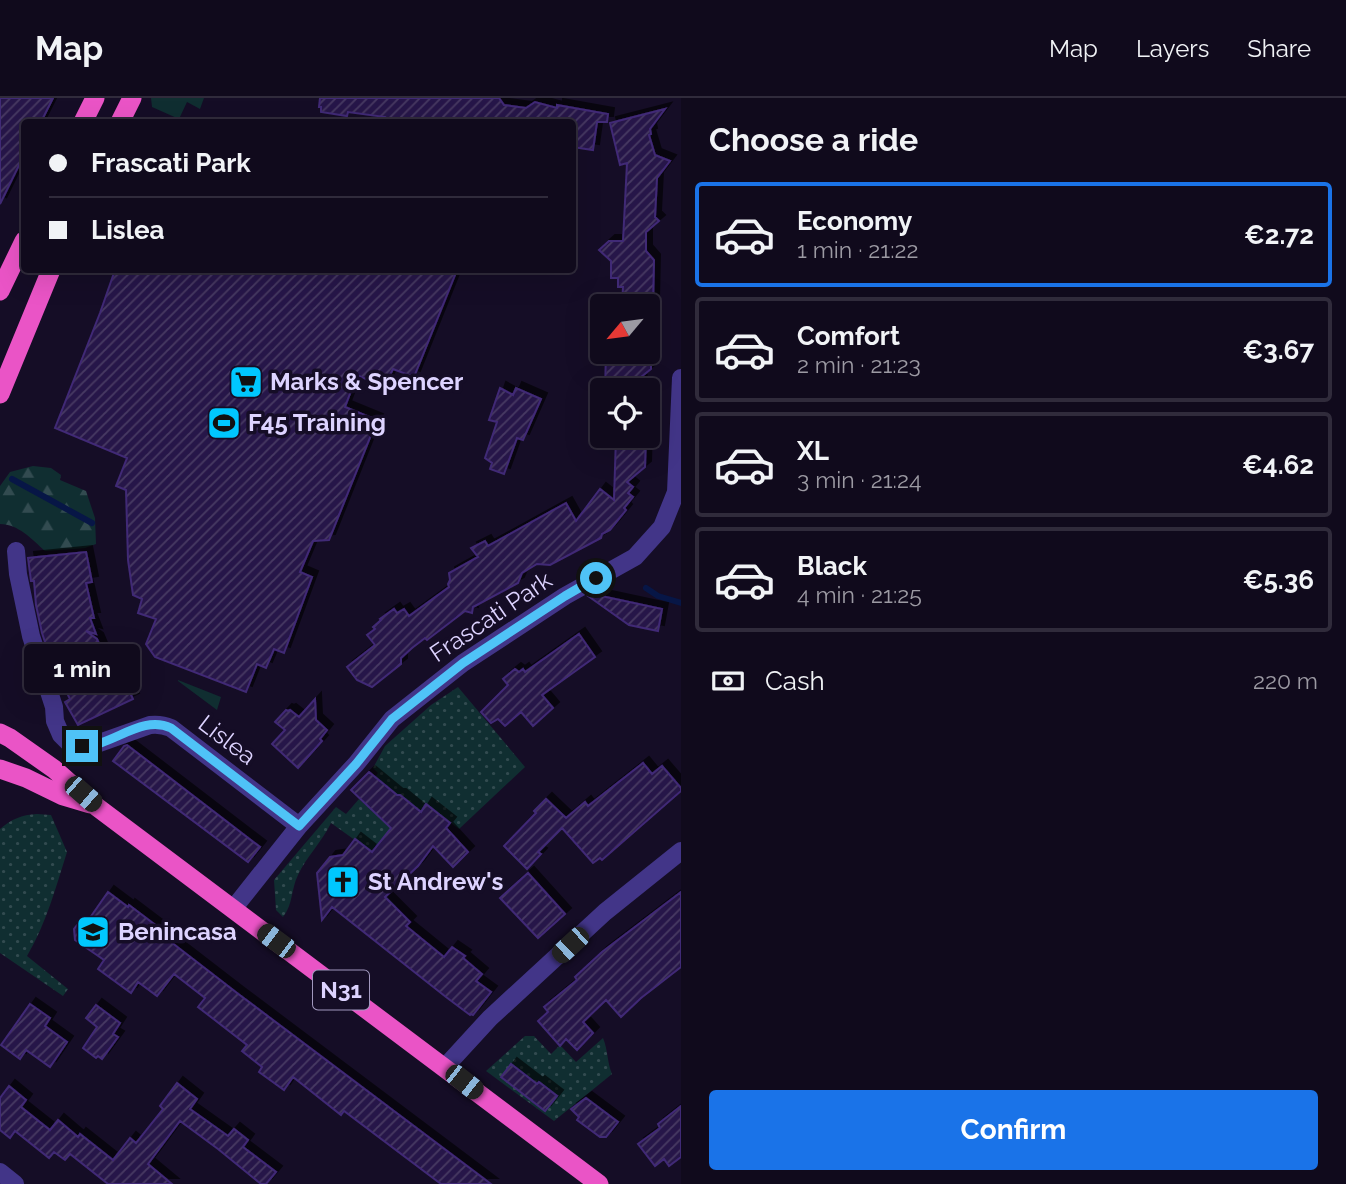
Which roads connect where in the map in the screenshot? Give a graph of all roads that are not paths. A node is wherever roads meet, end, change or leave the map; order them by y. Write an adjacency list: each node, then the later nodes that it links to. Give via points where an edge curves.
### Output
1 (95, 98): 3 (highway)
2 (132, 98): 4 (highway)
3 (84, 119)
4 (122, 119)
5 (21, 247): 7 (highway)
6 (50, 273): 9 (highway)
7 (0, 291)
8 (681, 378): 14 (street, Frascati Park, via 676,492 662,527 635,557 565,596 463,663 392,719)
9 (0, 394)
10 (16, 551): 14 (street, Lislea, via 31,636 55,721 70,744 88,747 150,724 165,725)
11 (1, 732): 13 (highway, N31)
12 (0, 769): 13 (highway, N31)
13 (97, 807): 16 (highway, N31)
14 (299, 826): 16 (street, Frascati Park)
15 (681, 851): 17 (street, via 605,912)
16 (233, 909): 17 (highway, N31)
17 (444, 1067): 20 (highway, N31)
18 (0, 1172): 19 (street)
19 (15, 1184)
20 (599, 1184)

